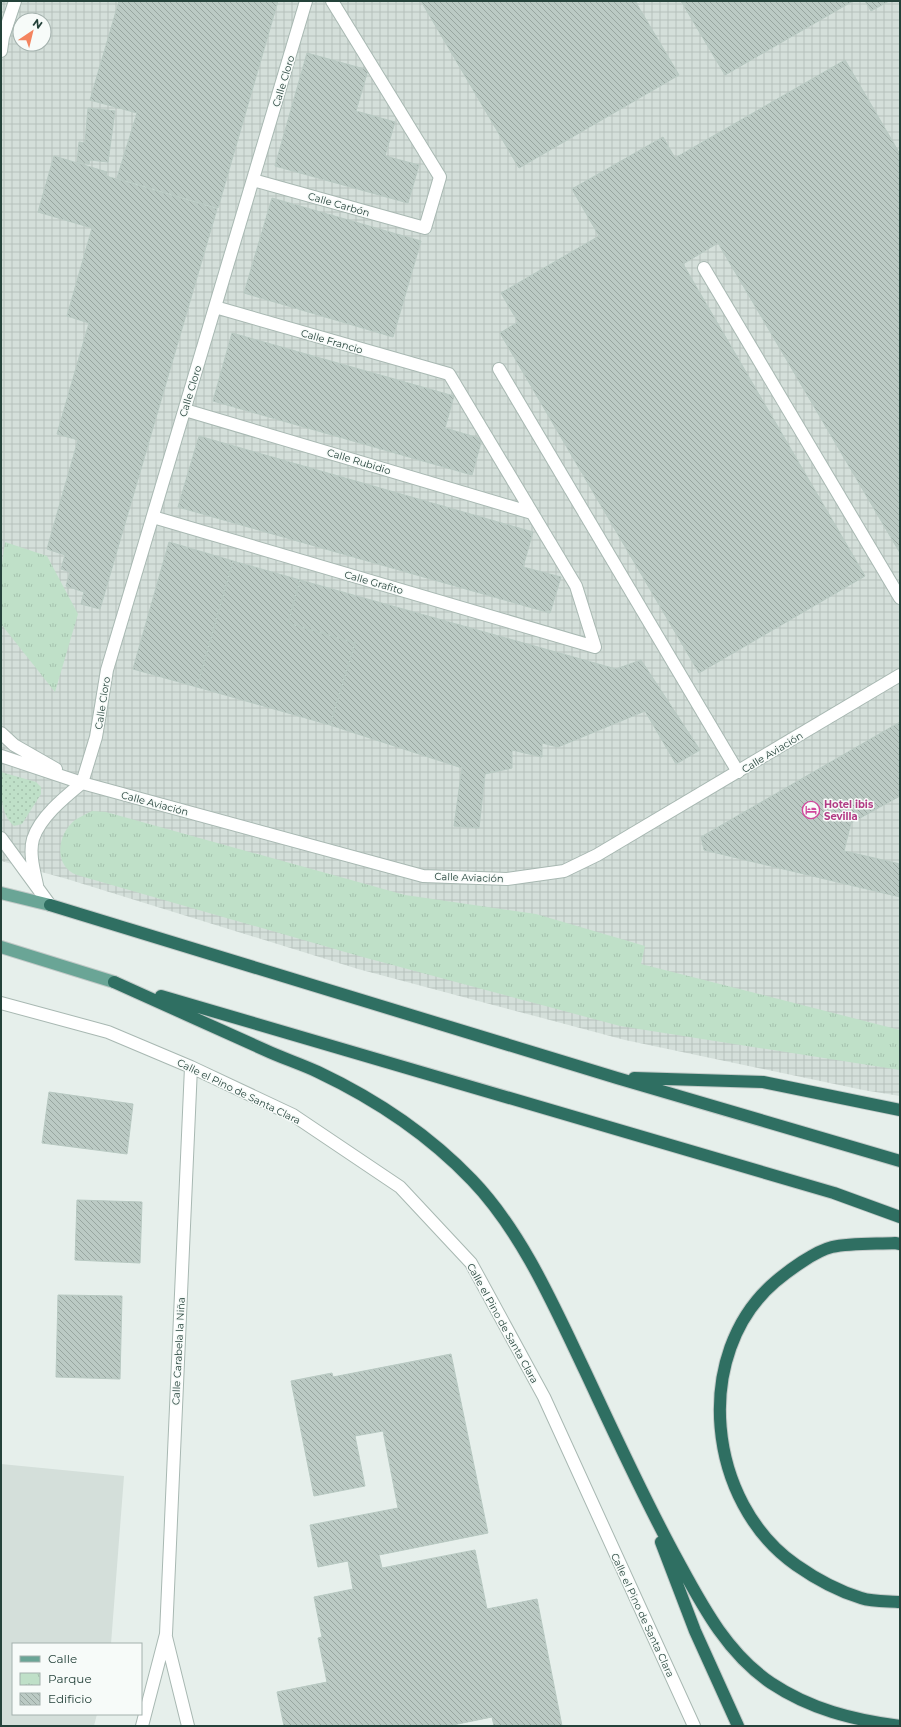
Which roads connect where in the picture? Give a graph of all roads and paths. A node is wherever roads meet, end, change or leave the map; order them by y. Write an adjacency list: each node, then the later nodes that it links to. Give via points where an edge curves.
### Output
1 (15, 1): 4 (street)
2 (306, 1): 5 (street, Calle Cloro)
3 (332, 1): 5 (street, Calle Carbón, via 440,177 425,228)
4 (1, 50)
5 (253, 180): 7 (street, Calle Cloro)
6 (704, 268): 12 (street)
7 (215, 307): 9 (street, Calle Cloro); 10 (street, Calle Francio, via 449,374)
8 (499, 369): 16 (street)
9 (185, 410): 10 (street, Calle Rubidio); 11 (street, Calle Cloro)
10 (532, 513): 11 (street, Calle Grafito, via 576,586 595,647)
11 (153, 517): 17 (street, Calle Cloro, via 107,670 96,737)
12 (900, 598)
13 (900, 675): 16 (street, Calle Aviación)
14 (1, 733): 17 (street, via 14,745)
15 (1, 756): 17 (street, Calle Aviación)
16 (738, 772): 17 (street, Calle Aviación, via 604,851 564,871 507,879 423,876)
17 (82, 783): 19 (street, via 49,812 33,839 32,858)
18 (1, 838): 19 (street)
19 (36, 885): 21 (street)
20 (1, 893): 21 (main road)
21 (50, 905): 26 (highway)
22 (1, 946): 23 (main road)
23 (114, 982): 29 (highway, via 819,1189); 31 (highway, via 315,1070 370,1099 430,1142 472,1181 510,1227 558,1315)
24 (1, 1003): 25 (street, Calle el Pino de Santa Clara, via 108,1032)
25 (191, 1067): 33 (street, Calle Carabela la Niña); 36 (street, Calle el Pino de Santa Clara, via 293,1115 400,1187 471,1263 544,1397)
26 (617, 1078): 27 (highway, via 763,1082); 28 (highway)
27 (900, 1110)
28 (900, 1161)
29 (900, 1217)
30 (900, 1244): 32 (highway, via 831,1248 794,1267 760,1295 740,1327 723,1367 720,1406 722,1441 732,1482 750,1515 770,1541 796,1565 828,1585 862,1598)
31 (645, 1500): 37 (highway, via 694,1631); 38 (highway, via 720,1634 768,1681 795,1698 839,1715)
32 (900, 1602)
33 (166, 1634): 34 (street, Calle Carabela la Niña); 35 (street, Calle Carabela la Niña)
34 (142, 1726)
35 (188, 1726)
36 (694, 1726)
37 (738, 1726)
38 (900, 1726)

